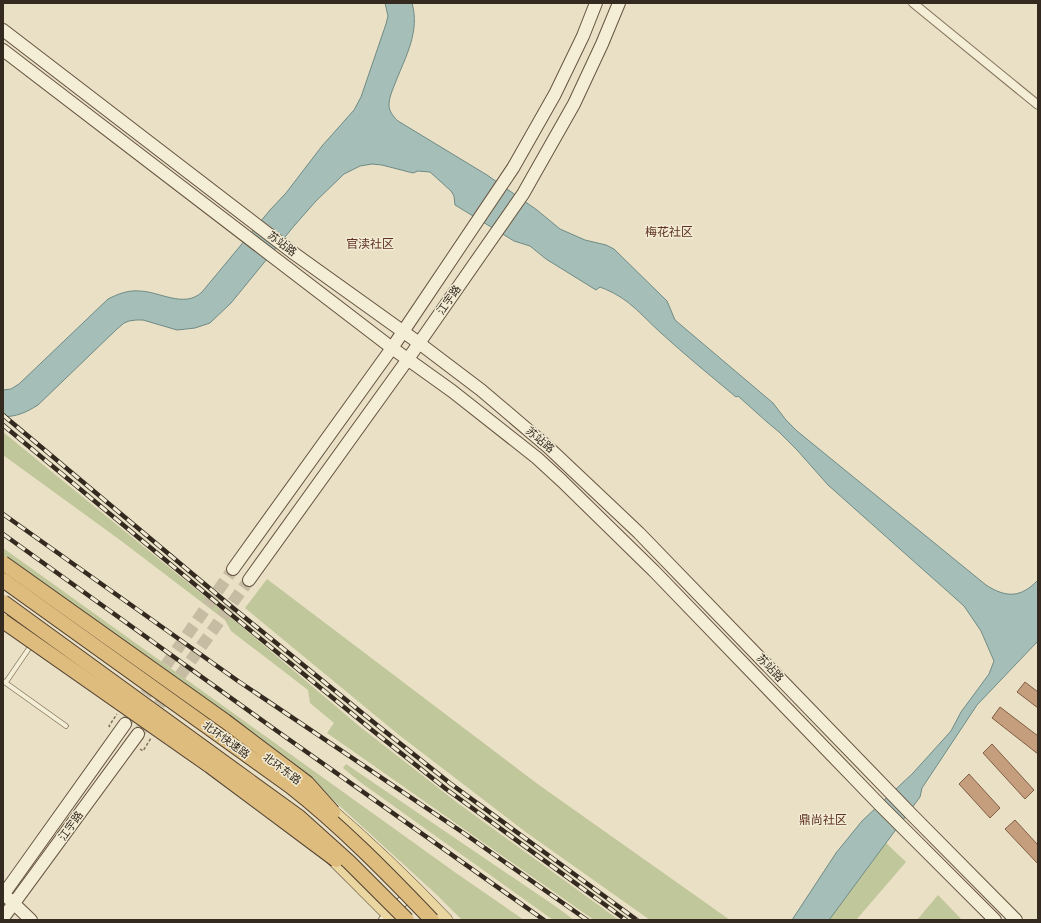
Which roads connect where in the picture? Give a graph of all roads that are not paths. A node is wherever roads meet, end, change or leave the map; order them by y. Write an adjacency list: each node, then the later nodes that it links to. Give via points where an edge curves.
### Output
1 (596, 3): 7 (main road, 江宇路, via 555,94 513,168)
2 (619, 3): 8 (main road, 江宇路, via 574,104 523,194)
3 (913, 3): 6 (street)
4 (3, 30): 7 (main road, 苏站路, via 292,252)
5 (3, 50): 9 (main road, 苏站路)
6 (1038, 105)
7 (402, 333): 8 (main road, 苏站路); 9 (main road, 江宇路)
8 (419, 343): 10 (main road, 江宇路); 36 (main road, 苏站路, via 481,390 598,492)
9 (392, 348): 10 (main road, 苏站路); 13 (main road, 江宇路)
10 (408, 359): 15 (main road, 江宇路); 35 (main road, 苏站路, via 562,481 654,571)
11 (3, 563): 24 (highway, bridge, via 226,721 307,783)
12 (3, 568): 25 (main road, 北环东路, via 295,779)
13 (233, 569)
14 (3, 580): 24 (highway, 北环快速路, bridge, via 290,786)
15 (249, 580)
16 (3, 602): 26 (highway, 北环快速路, bridge, via 277,800 319,834)
17 (3, 615): 19 (main road)
18 (3, 621): 26 (highway, bridge, via 210,766)
19 (36, 639): 20 (lane); 30 (main road, via 204,756 272,808 320,847)
20 (4, 682): 22 (lane)
21 (125, 724): 27 (main road, 江宇路)
22 (66, 726)
23 (138, 734): 28 (main road, 江宇路)
24 (392, 878): 33 (highway, 北环快速路, bridge)
25 (416, 888): 30 (street); 34 (main road, 北环东路)
26 (378, 890): 32 (highway, 北环快速路, bridge)
27 (3, 894): 28 (main road)
28 (14, 903): 29 (main road, 江宇路); 31 (main road)
29 (3, 918)
30 (389, 918)
31 (31, 920)
32 (407, 920)
33 (432, 920)
34 (446, 920)
35 (995, 920)
36 (1016, 920)

